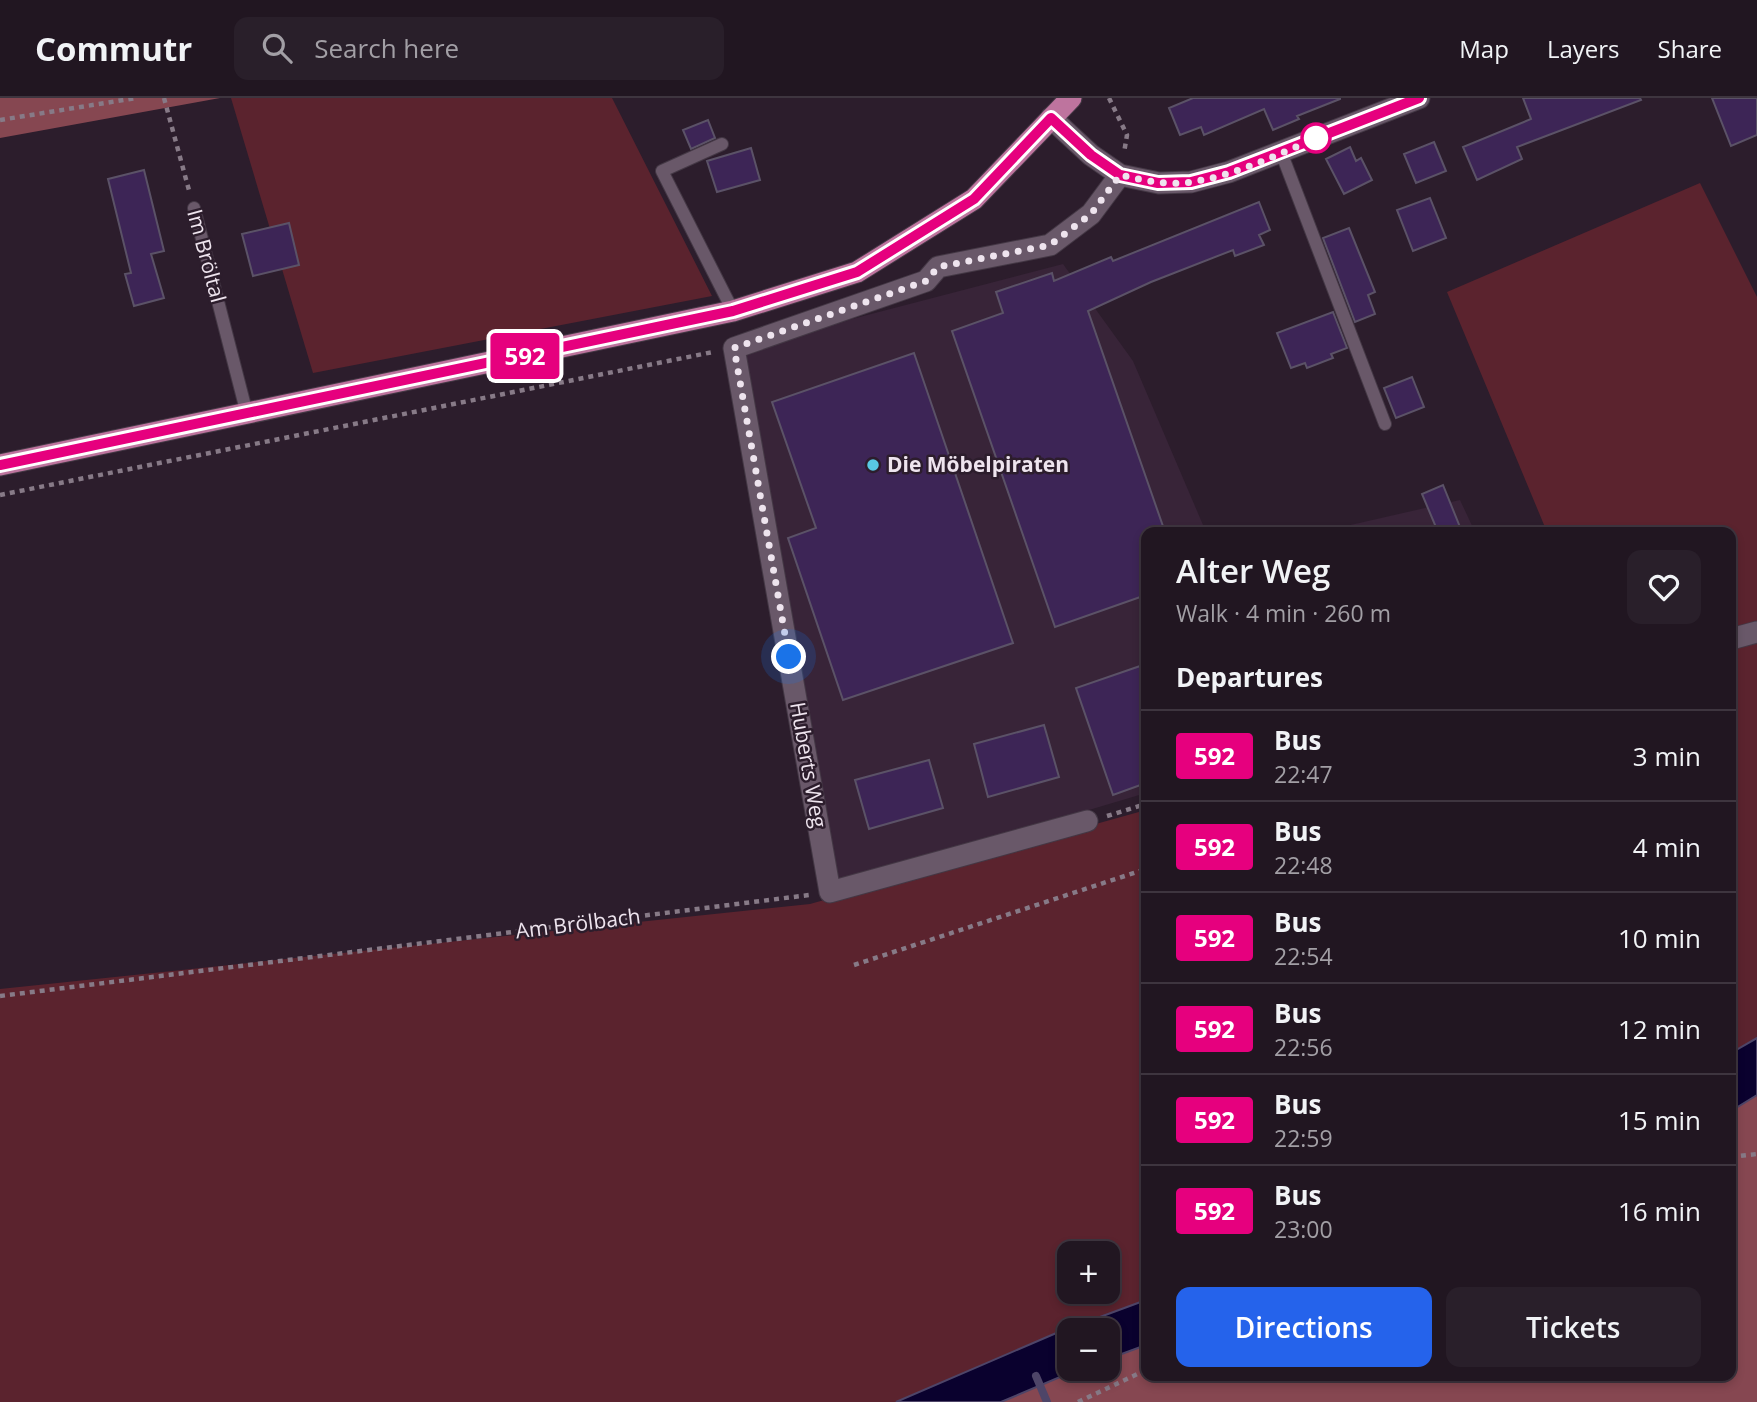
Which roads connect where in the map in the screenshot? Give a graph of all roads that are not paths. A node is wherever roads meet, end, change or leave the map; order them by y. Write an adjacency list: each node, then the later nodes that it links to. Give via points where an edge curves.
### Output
1 (1071, 98): 3 (main road)
2 (1419, 98): 5 (street)
3 (1051, 118): 6 (street); 8 (main road, via 974,199 857,272)
4 (722, 144): 8 (lane, via 662,171)
5 (1281, 152): 6 (street, via 1191,182 1158,183); 10 (lane)
6 (1120, 175): 14 (street, Huberts Weg, via 1091,214 1050,245 938,267 926,281 734,348 830,892)
7 (194, 208): 9 (lane, Im Bröltal)
8 (733, 311): 9 (main road)
9 (247, 414): 11 (main road)
10 (1385, 424)
11 (0, 465)
12 (1757, 632): 13 (street)
13 (1736, 638)
14 (1087, 821)

